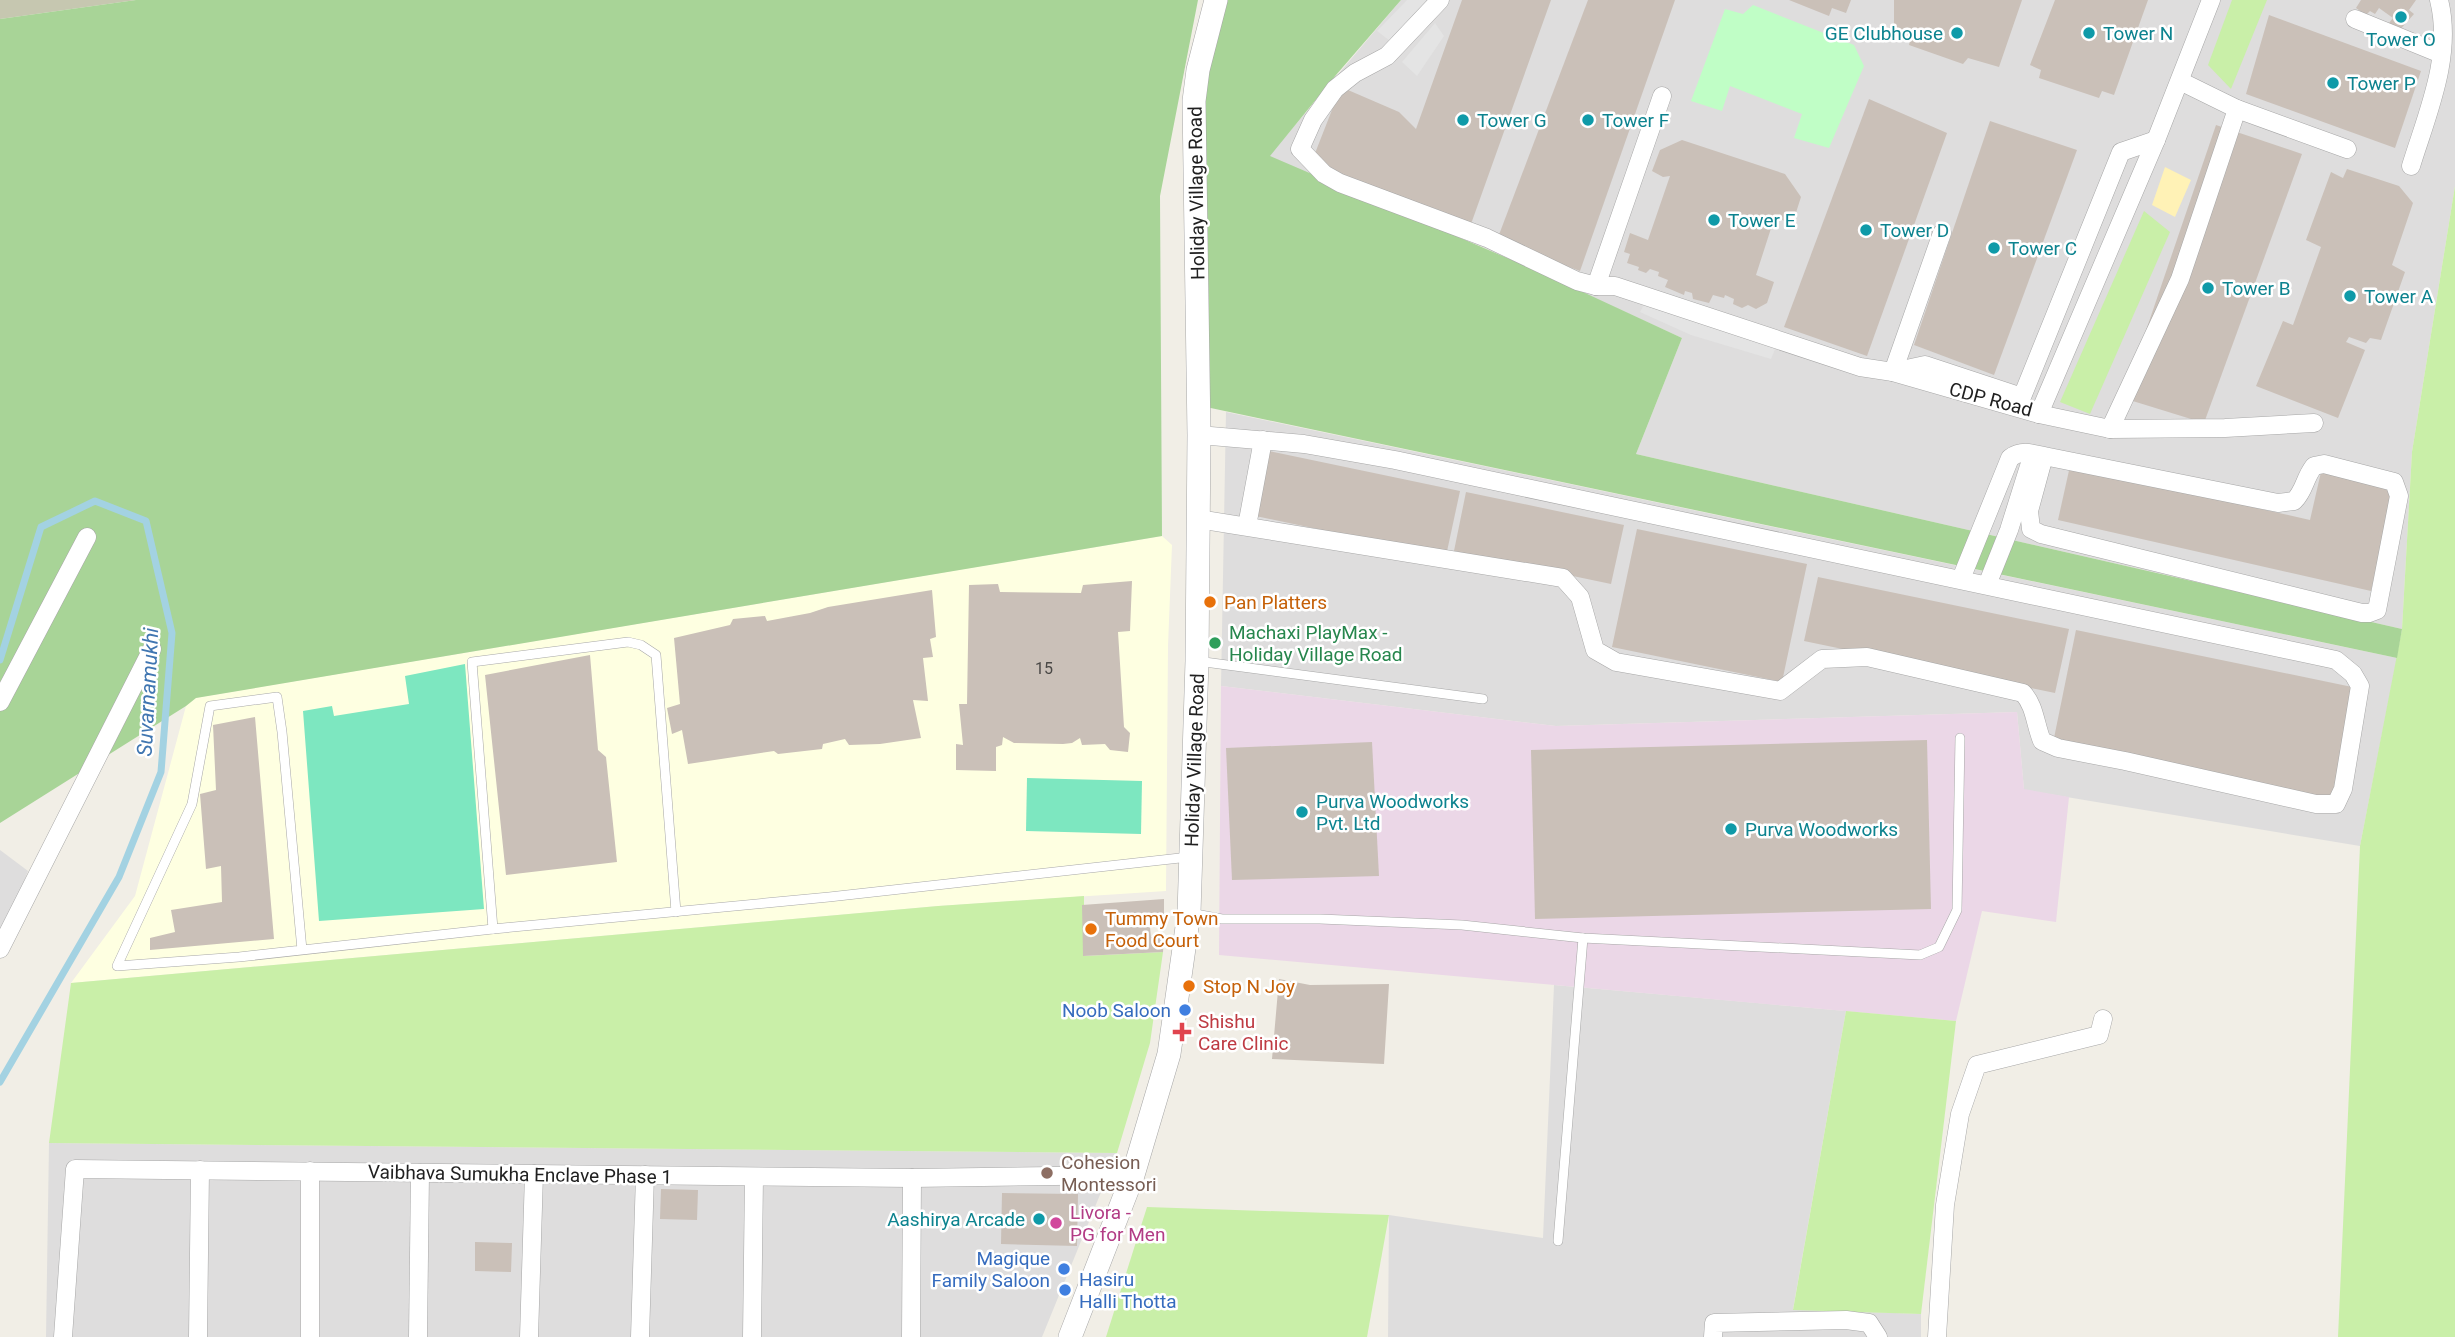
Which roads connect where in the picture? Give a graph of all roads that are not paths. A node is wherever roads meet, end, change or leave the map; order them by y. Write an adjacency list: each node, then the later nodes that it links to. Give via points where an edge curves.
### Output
1 (1216, 0): 19 (street, Holiday Village Road, via 1194,101)
2 (1440, 0): 14 (street, CDP Road, via 1387,56 1335,89 1300,149 1324,174 1340,183 1487,238)
3 (2211, 0): 7 (street, CDP Road)
4 (2439, 0): 6 (street, via 2444,18)
5 (2355, 19): 6 (street)
6 (2441, 54): 12 (street, via 2440,72)
7 (2180, 81): 9 (street); 10 (street, CDP Road)
8 (1662, 96): 14 (street)
9 (2238, 109): 11 (street); 18 (street, via 2180,279)
10 (2156, 141): 15 (street, via 2121,152 2022,397 1925,365); 16 (street, CDP Road)
11 (2347, 149)
12 (2411, 166)
13 (1942, 233): 15 (street)
14 (1596, 286): 15 (street, CDP Road, via 1615,286 1860,367)
15 (1893, 372): 16 (street, CDP Road)
16 (2039, 414): 18 (street)
17 (2314, 423): 18 (street)
18 (2110, 429)
19 (1199, 435): 20 (street); 22 (street, Holiday Village Road)
20 (1264, 440): 23 (street); 25 (street, via 1395,460)
21 (2038, 455): 21 (street, via 2029,511 2031,529 2041,534 2362,613 2377,610 2399,496 2394,482 2323,464 2314,466 2294,501 2278,503); 25 (street, via 2023,452 2010,458); 26 (street)
22 (1198, 519): 23 (street); 28 (street, Holiday Village Road)
23 (1247, 526): 26 (street, via 1563,578 1580,597 1595,650 1616,662 1780,691 1822,659 1867,657 2023,693 2033,703 2042,741 2058,748 2316,804 2336,804 2343,789 2360,686 2336,660)
24 (87, 537): 30 (street)
25 (1961, 579): 26 (street)
26 (1987, 585)
27 (152, 649): 37 (street)
28 (1198, 661): 29 (lane); 32 (street, Holiday Village Road)
29 (1483, 699)
30 (0, 702)
31 (1960, 738): 36 (lane, via 1957,910 1938,947 1920,955)
32 (1191, 857): 33 (lane); 34 (street, Holiday Village Road)
33 (676, 912): 35 (lane); 35 (lane, via 656,654 628,642 472,662)
34 (1189, 913): 36 (lane, via 1222,919 1462,925); 45 (street, Holiday Village Road, via 1169,1054)
35 (493, 929): 38 (lane)
36 (1583, 939): 48 (lane)
37 (0, 949)
38 (302, 950): 38 (lane, via 117,966 192,804 210,706 277,697)
39 (2102, 1019): 60 (street, via 2099,1035 1977,1065 1960,1114 1945,1205)
40 (200, 1170): 41 (street, Vaibhava Sumukha Enclave Phase 1); 49 (street, Vaibhava Sumukha Enclave Phase 1, via 75,1169); 50 (street)
41 (310, 1171): 42 (street, Vaibhava Sumukha Enclave Phase 1); 51 (street)
42 (420, 1173): 43 (street, Vaibhava Sumukha Enclave Phase 1); 52 (street)
43 (534, 1174): 44 (street, Vaibhava Sumukha Enclave Phase 1); 53 (street)
44 (645, 1175): 46 (street, Vaibhava Sumukha Enclave Phase 1); 54 (street)
45 (1133, 1175): 47 (street, Vaibhava Sumukha Enclave Phase 1); 57 (street, Holiday Village Road)
46 (754, 1177): 47 (street, Vaibhava Sumukha Enclave Phase 1); 55 (street)
47 (912, 1178): 56 (street)
48 (1558, 1241)
49 (64, 1337)
50 (198, 1337)
51 (310, 1337)
52 (418, 1337)
53 (528, 1337)
54 (640, 1337)
55 (752, 1337)
56 (912, 1337)
57 (1070, 1337)
58 (1713, 1337): 59 (street, via 1714,1323 1846,1320 1869,1323)
59 (1878, 1337)
60 (1937, 1337)

